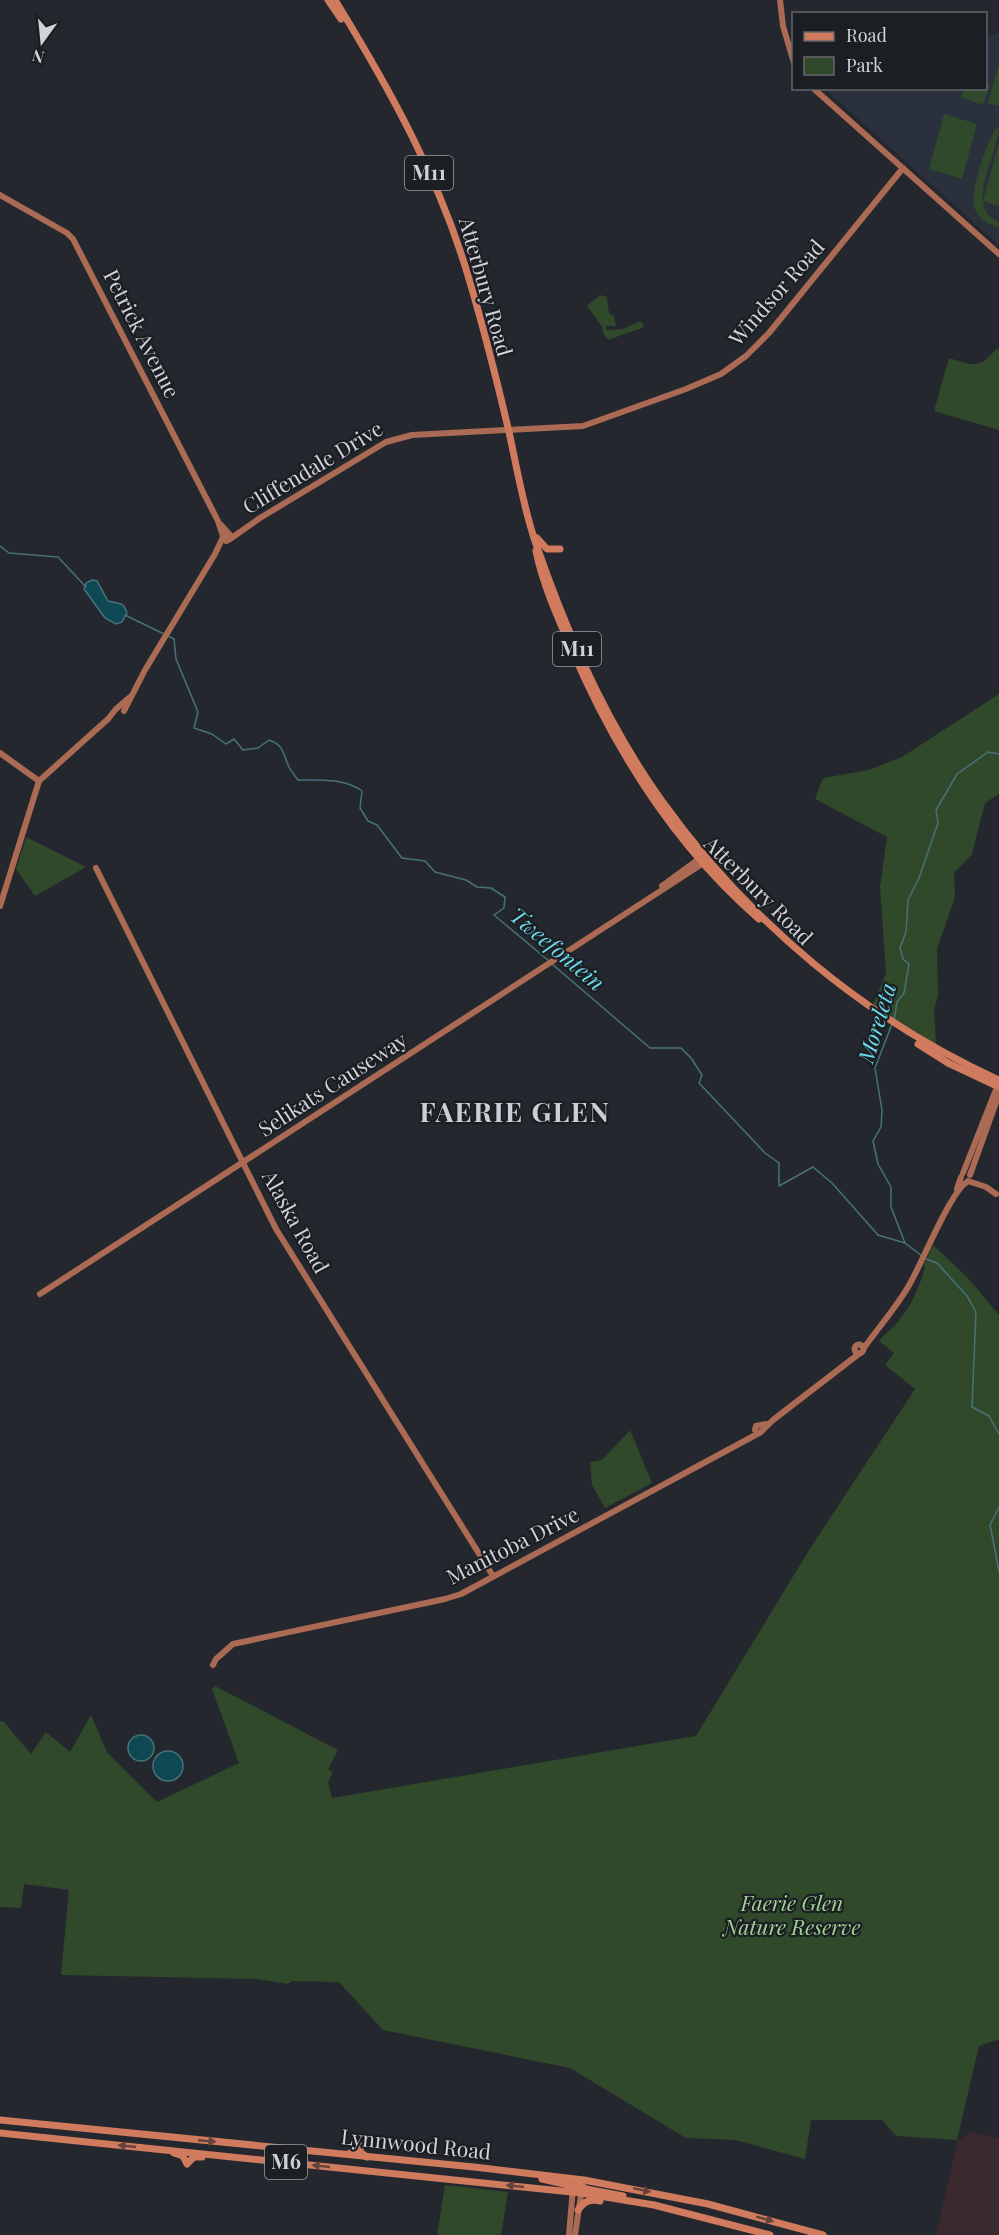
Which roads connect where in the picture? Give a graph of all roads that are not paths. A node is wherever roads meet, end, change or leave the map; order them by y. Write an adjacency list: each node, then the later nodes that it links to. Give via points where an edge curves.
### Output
1 (328, 0): 4 (main road, Atterbury Road / M11)
2 (335, 0): 4 (main road, Atterbury Road / M11)
3 (780, 0): 5 (street)
4 (367, 55): 10 (main road, Atterbury Road / M11, via 443,204 468,276)
5 (792, 56)
6 (815, 90): 7 (street)
7 (903, 168): 9 (street); 10 (street, Windsor Road, via 769,333 721,374 583,426)
8 (0, 195): 12 (street, Petrick Avenue, via 73,239)
9 (999, 255)
10 (508, 430): 11 (main road, Atterbury Road / M11); 12 (street, Cliffendale Drive, via 412,435 390,440)
11 (532, 531): 13 (main road, Atterbury Road / M11); 14 (main road, via 545,549)
12 (227, 536): 16 (street, Cliffendale Drive, via 130,697)
13 (536, 543): 17 (main road, Atterbury Road / M11, via 548,591 588,688 657,804); 20 (main road, Atterbury Road / M11, via 587,671 661,800 705,856 763,917)
14 (560, 549)
15 (0, 753): 16 (street)
16 (39, 781): 19 (street)
17 (700, 861): 20 (main road, Atterbury Road / M11, via 739,902 835,987); 22 (street, Selikats Causeway)
18 (96, 868): 22 (street, Alaska Road)
19 (0, 906)
20 (881, 1018): 21 (main road, Atterbury Road / M11)
21 (999, 1086): 23 (street, Manitoba Drive)
22 (243, 1162): 25 (street, Selikats Causeway); 26 (street, Alaska Road, via 287,1247)
23 (967, 1177): 24 (street); 26 (street, Manitoba Drive, via 903,1294 850,1361 748,1437)
24 (998, 1192)
25 (40, 1294)
26 (493, 1576): 27 (street, Manitoba Drive, via 449,1598 233,1644)
27 (213, 1665)
28 (0, 2120): 31 (main road, Lynnwood Road / M6, one-way to 31)
29 (0, 2133): 30 (main road, Lynnwood Road / M6, one-way to 29)
30 (151, 2148): 34 (main road, Lynnwood Road / M6); 34 (main road, via 181,2154 187,2164 198,2156)
31 (347, 2155): 32 (main road, Lynnwood Road / M6); 33 (main road, via 359,2145)
32 (358, 2156): 33 (main road, Lynnwood Road / M6); 35 (main road, via 364,2166)
33 (367, 2157): 36 (main road, Lynnwood Road / M6, via 474,2167)
34 (267, 2159): 35 (main road, Lynnwood Road / M6, one-way to 34)
35 (415, 2175): 36 (main road, Lynnwood Road / M6, one-way to 35)
36 (578, 2186): 37 (street); 38 (main road, Lynnwood Road / M6); 39 (street); 42 (main road, Lynnwood Road / M6, one-way to 42, via 699,2202)
37 (578, 2210): 38 (main road, via 590,2200); 40 (street)
38 (685, 2213): 41 (main road, Lynnwood Road / M6)
39 (568, 2235)
40 (574, 2235)
41 (770, 2235)
42 (823, 2235)

